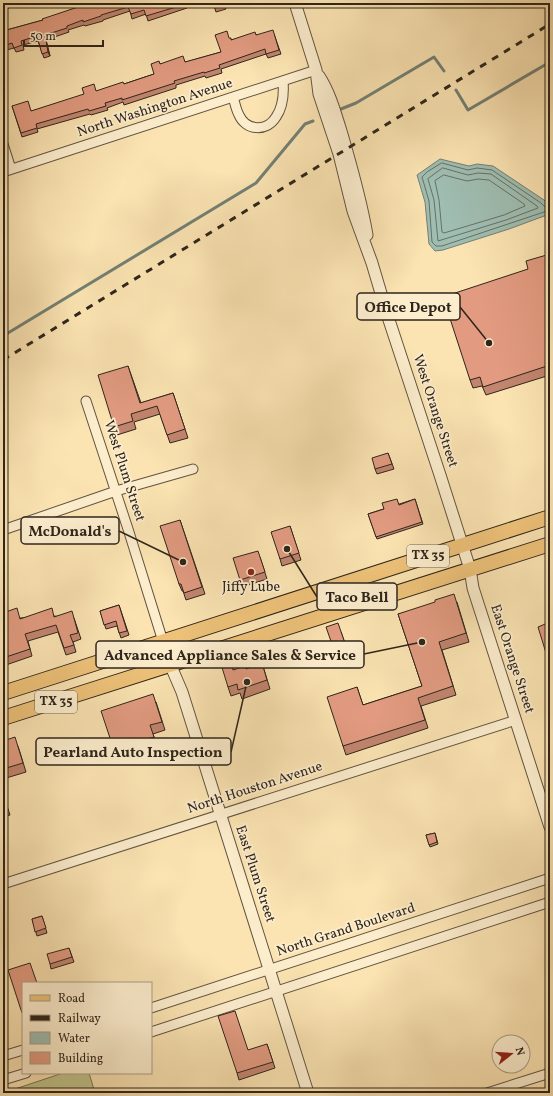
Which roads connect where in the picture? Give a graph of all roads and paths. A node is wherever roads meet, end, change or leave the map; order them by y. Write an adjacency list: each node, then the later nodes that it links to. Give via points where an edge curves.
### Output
1 (8, 3): 3 (street)
2 (294, 3): 4 (street, West Orange Street)
3 (3, 5)
4 (316, 70): 5 (street, North Washington Avenue); 15 (street, West Orange Street, via 328,91 354,175 372,263)
5 (283, 81): 6 (street, North Washington Avenue); 6 (street, via 284,91 278,115 270,124 259,128 250,128 243,122)
6 (233, 97): 8 (street, North Washington Avenue)
7 (3, 144): 8 (street)
8 (7, 171)
9 (86, 401): 11 (street, West Plum Street)
10 (193, 469): 11 (street)
11 (116, 491): 13 (street); 17 (street, West Plum Street)
12 (550, 517): 15 (main road, TX 35)
13 (3, 530)
14 (550, 544): 16 (main road, TX 35)
15 (462, 546): 16 (street, West Orange Street); 17 (main road, TX 35)
16 (470, 569): 18 (main road, TX 35); 21 (street, East Orange Street, via 473,588)
17 (163, 642): 18 (street, West Plum Street); 19 (main road, TX 35)
18 (170, 664): 20 (main road, TX 35); 22 (street, East Plum Street, via 182,692)
19 (3, 693)
20 (3, 718)
21 (516, 720): 22 (street, North Houston Avenue); 23 (street, East Orange Street)
22 (220, 814): 25 (street, North Houston Avenue); 27 (street, East Plum Street)
23 (550, 827)
24 (550, 878): 27 (street, North Grand Boulevard)
25 (3, 884)
26 (550, 902): 28 (street)
27 (270, 969): 28 (street, East Plum Street); 29 (street, North Grand Boulevard)
28 (276, 992): 30 (street); 36 (street, East Plum Street)
29 (152, 1008)
30 (152, 1032)
31 (22, 1050): 32 (street)
32 (3, 1056)
33 (550, 1073): 37 (street)
34 (23, 1074): 35 (street)
35 (3, 1080)
36 (308, 1093)
37 (487, 1093)

